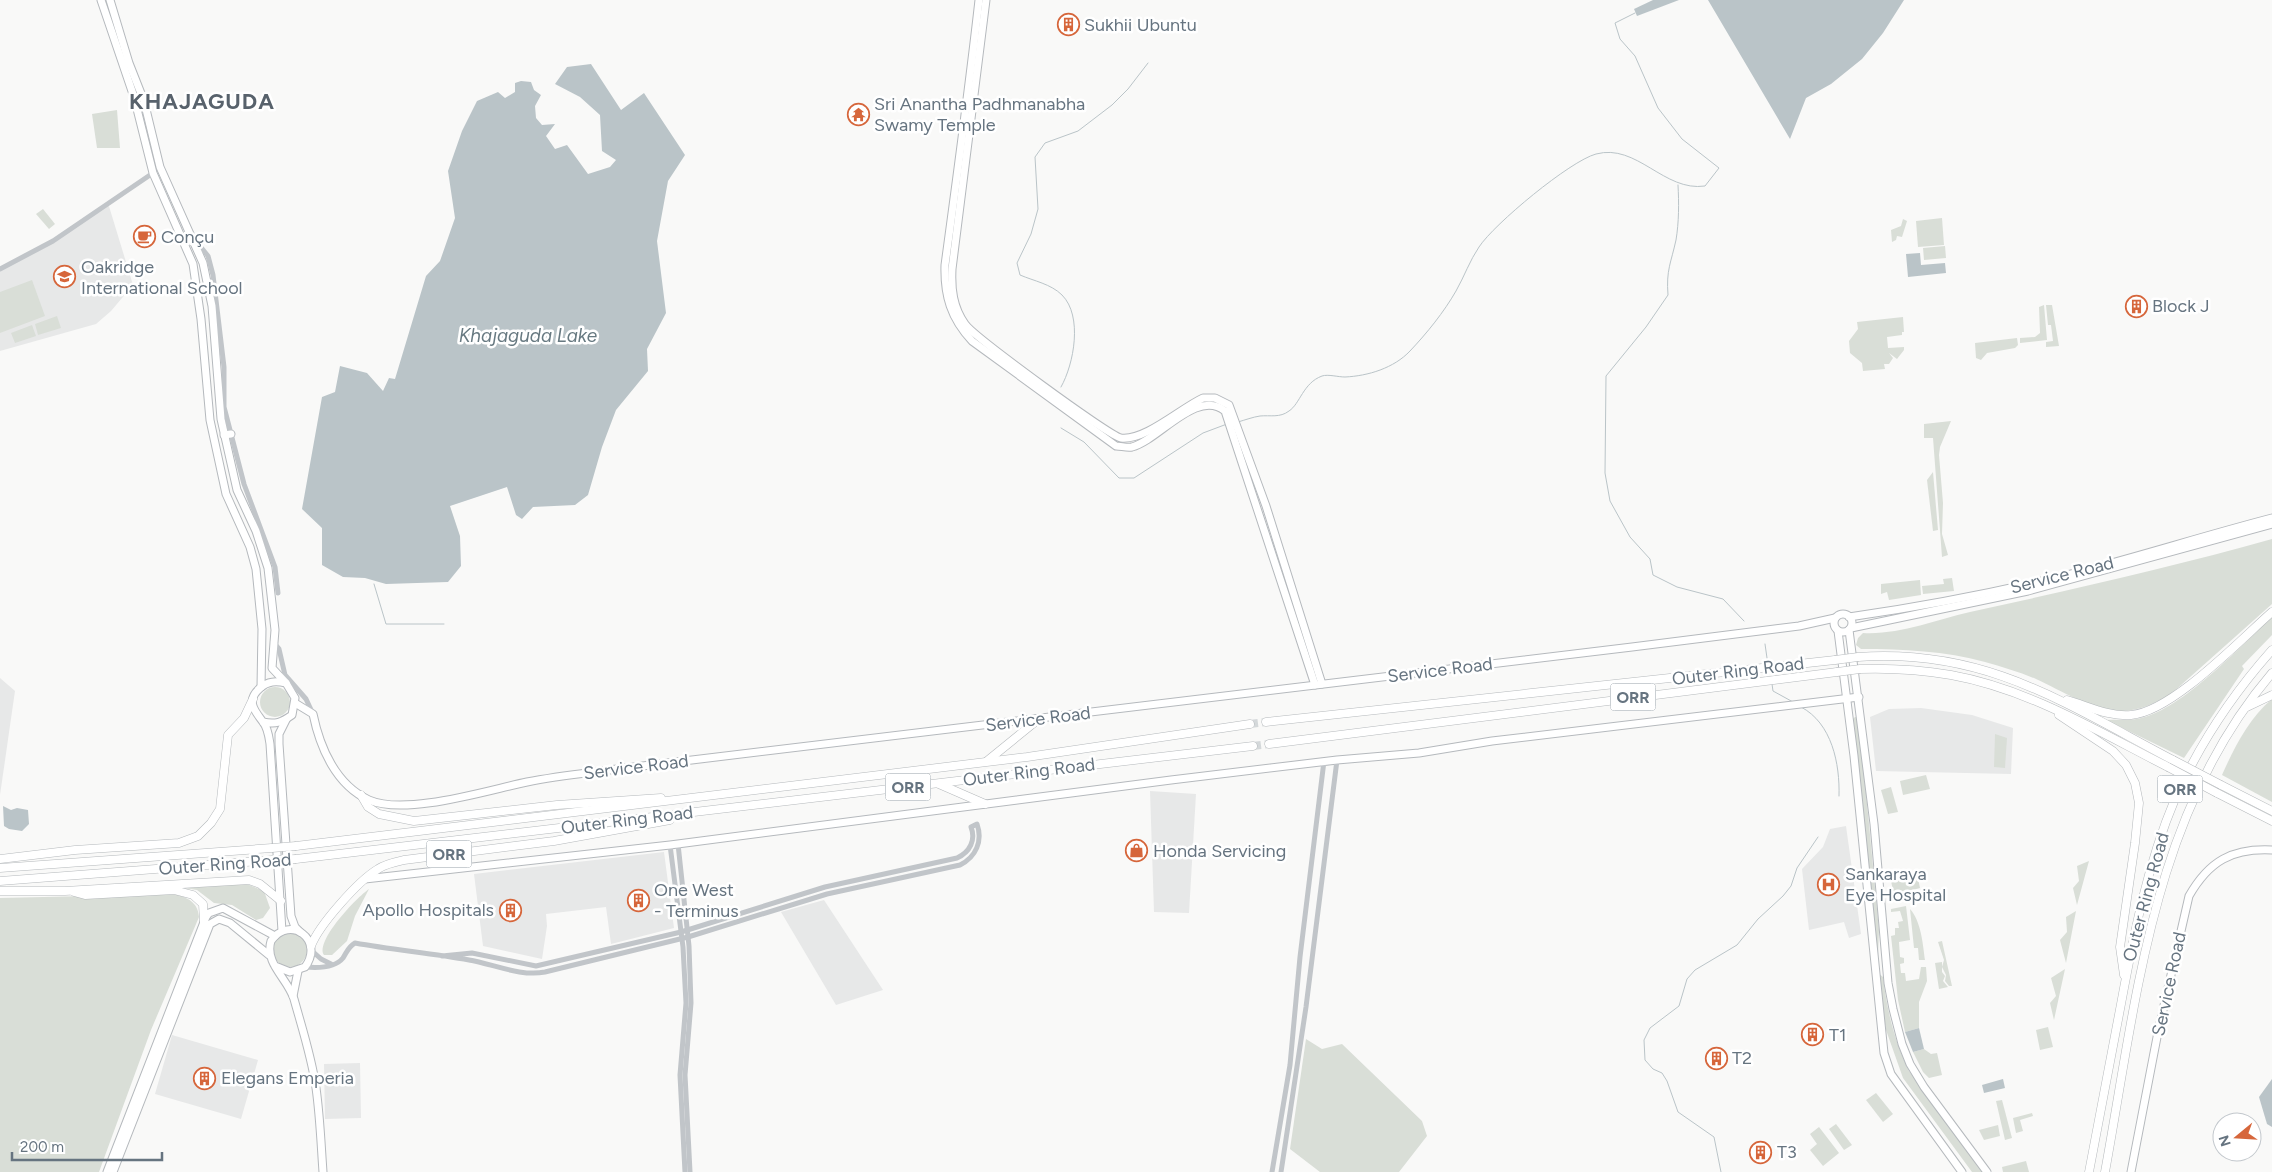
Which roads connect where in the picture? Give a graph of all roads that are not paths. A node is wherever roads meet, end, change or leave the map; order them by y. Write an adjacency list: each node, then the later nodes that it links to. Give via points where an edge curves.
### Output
1 (101, 0): 5 (main road, via 134,97)
2 (110, 0): 8 (main road, via 144,101 160,167 203,263 212,306 218,401)
3 (979, 0): 7 (main road, via 945,265 947,298 959,326 972,341)
4 (986, 0): 7 (main road, via 954,248 953,298 966,325 976,335)
5 (153, 173): 6 (street, via 53,241); 22 (main road, via 193,264 210,420 226,494 250,547 256,569 262,629)
6 (0, 269)
7 (1067, 405): 21 (main road, via 1116,445 1130,448 1200,406 1226,410)
8 (228, 434): 11 (street, via 248,498 273,560); 17 (main road, via 237,490 256,531 268,568)
9 (2272, 518): 13 (main road, Service Road, via 1987,594)
10 (2272, 524): 15 (main road, Service Road, via 2028,591)
11 (278, 593)
12 (2272, 612): 25 (highway, via 2182,690 2156,708 2131,715 2106,713)
13 (1849, 617): 14 (main road, Service Road, via 1842,614); 15 (main road, via 1852,622)
14 (1835, 618): 16 (main road); 21 (main road, Service Road, via 1754,631)
15 (1850, 629): 16 (main road); 24 (main road)
16 (1838, 630): 26 (main road)
17 (273, 642): 20 (main road, via 272,668); 31 (street, via 279,649 285,675 306,699)
18 (2272, 650): 82 (highway, Outer Ring Road / ORR, via 2219,718 2175,799 2146,883)
19 (2272, 674): 29 (highway, Outer Ring Road / ORR)
20 (286, 683): 22 (main road, via 274,681); 28 (main road, via 294,693)
21 (1319, 684): 33 (main road, Service Road)
22 (261, 687): 27 (main road)
23 (2272, 695): 29 (highway)
24 (1858, 697): 26 (main road); 77 (main road)
25 (2056, 697): 35 (highway, Outer Ring Road / ORR, bridge, via 2009,677 1951,662 1898,656 1858,657); 49 (highway, bridge)
26 (1846, 698): 40 (main road, via 1492,741 1419,753); 76 (main road)
27 (253, 700): 34 (main road, via 257,716); 55 (highway, via 244,718 228,734 220,809 198,836 179,843)
28 (295, 703): 31 (main road); 32 (main road)
29 (2245, 708): 95 (highway, Outer Ring Road / ORR, via 2198,787 2168,865 2151,930)
30 (2053, 710): 37 (highway, Outer Ring Road / ORR, bridge, via 2006,690 1952,675 1860,669); 50 (highway, bridge); 82 (highway, via 2113,751 2126,765 2135,783 2139,803 2120,947)
31 (313, 714): 46 (main road, Service Road, via 316,731 333,766 346,784)
32 (288, 718): 34 (main road, via 280,723); 68 (main road, via 279,734 279,744 290,907 293,922)
33 (1040, 718): 42 (highway); 46 (main road, Service Road, via 617,769 407,805 371,801)
34 (263, 722): 63 (main road, via 270,744)
35 (1266, 722)
36 (1250, 724): 38 (highway, Outer Ring Road / ORR)
37 (1269, 744)
38 (1111, 745): 41 (highway); 42 (highway, Outer Ring Road / ORR)
39 (1253, 746): 41 (highway, Outer Ring Road / ORR)
40 (1337, 760): 43 (main road); 52 (street)
41 (1114, 761): 44 (highway, Outer Ring Road / ORR)
42 (985, 762): 45 (highway, Outer Ring Road / ORR)
43 (1324, 762): 47 (main road); 51 (street)
44 (936, 783): 47 (highway); 48 (highway, Outer Ring Road / ORR)
45 (717, 794): 46 (highway, ORR, via 557,805 414,821 379,814 368,807); 58 (highway, Outer Ring Road / ORR, bridge, via 296,846)
46 (361, 795)
47 (985, 804): 53 (main road)
48 (719, 810): 59 (highway, ORR, via 554,841 404,860 381,867); 60 (highway, Outer Ring Road / ORR, bridge, via 296,859)
49 (2272, 811)
50 (2272, 821)
51 (1316, 842): 52 (street); 64 (street)
52 (1328, 844): 65 (street)
53 (674, 845): 59 (main road); 69 (street)
54 (2272, 850): 96 (main road, Service Road, via 2241,851 2225,858 2199,878 2189,896)
55 (1, 859)
56 (954, 859): 57 (street); 57 (street, via 969,849 973,838 970,827 977,824 980,838 977,848 968,860); 69 (street, via 825,887)
57 (955, 866): 71 (street, via 827,894)
58 (1, 868)
59 (365, 879): 72 (highway, ORR, via 318,931)
60 (2, 881)
61 (65, 890): 62 (highway); 63 (highway, via 248,880 260,884); 66 (highway, via 85,895 187,892 202,904)
62 (2, 891)
63 (281, 901): 67 (main road)
64 (1306, 914): 65 (street); 90 (street, via 1290,1065)
65 (1318, 915): 91 (street)
66 (204, 922): 70 (main road, via 209,913 223,908); 84 (main road)
67 (282, 930): 68 (main road); 70 (main road)
68 (300, 932): 72 (main road)
69 (683, 934): 71 (street); 78 (street); 81 (street); 88 (street, via 686,1003 680,1075)
70 (275, 936): 73 (main road)
71 (688, 937): 89 (street, via 690,1003 685,1075)
72 (311, 948): 75 (street, via 321,959); 80 (main road, via 309,961)
73 (269, 955): 79 (main road); 84 (main road, via 230,923 219,918 210,924)
74 (442, 956): 75 (street, via 354,943 342,959); 78 (street, via 472,953 526,965); 81 (street, via 528,973)
75 (332, 964): 80 (street)
76 (1875, 964): 77 (main road); 92 (main road, via 1888,1067)
77 (1887, 964): 93 (main road, via 1893,1009 1910,1064)
78 (544, 965): 81 (street)
79 (275, 966): 80 (main road, via 290,972); 83 (main road)
80 (301, 969): 83 (main road)
81 (545, 972)
82 (2125, 980): 94 (highway, Outer Ring Road / ORR)
83 (293, 996): 87 (main road, via 316,1088)
84 (114, 1160): 85 (main road); 86 (main road)
85 (107, 1172)
86 (113, 1172)
87 (323, 1172)
88 (685, 1172)
89 (690, 1172)
90 (1272, 1172)
91 (1281, 1172)
92 (1962, 1172)
93 (1987, 1172)
94 (2089, 1172)
95 (2105, 1172)
96 (2131, 1172)

